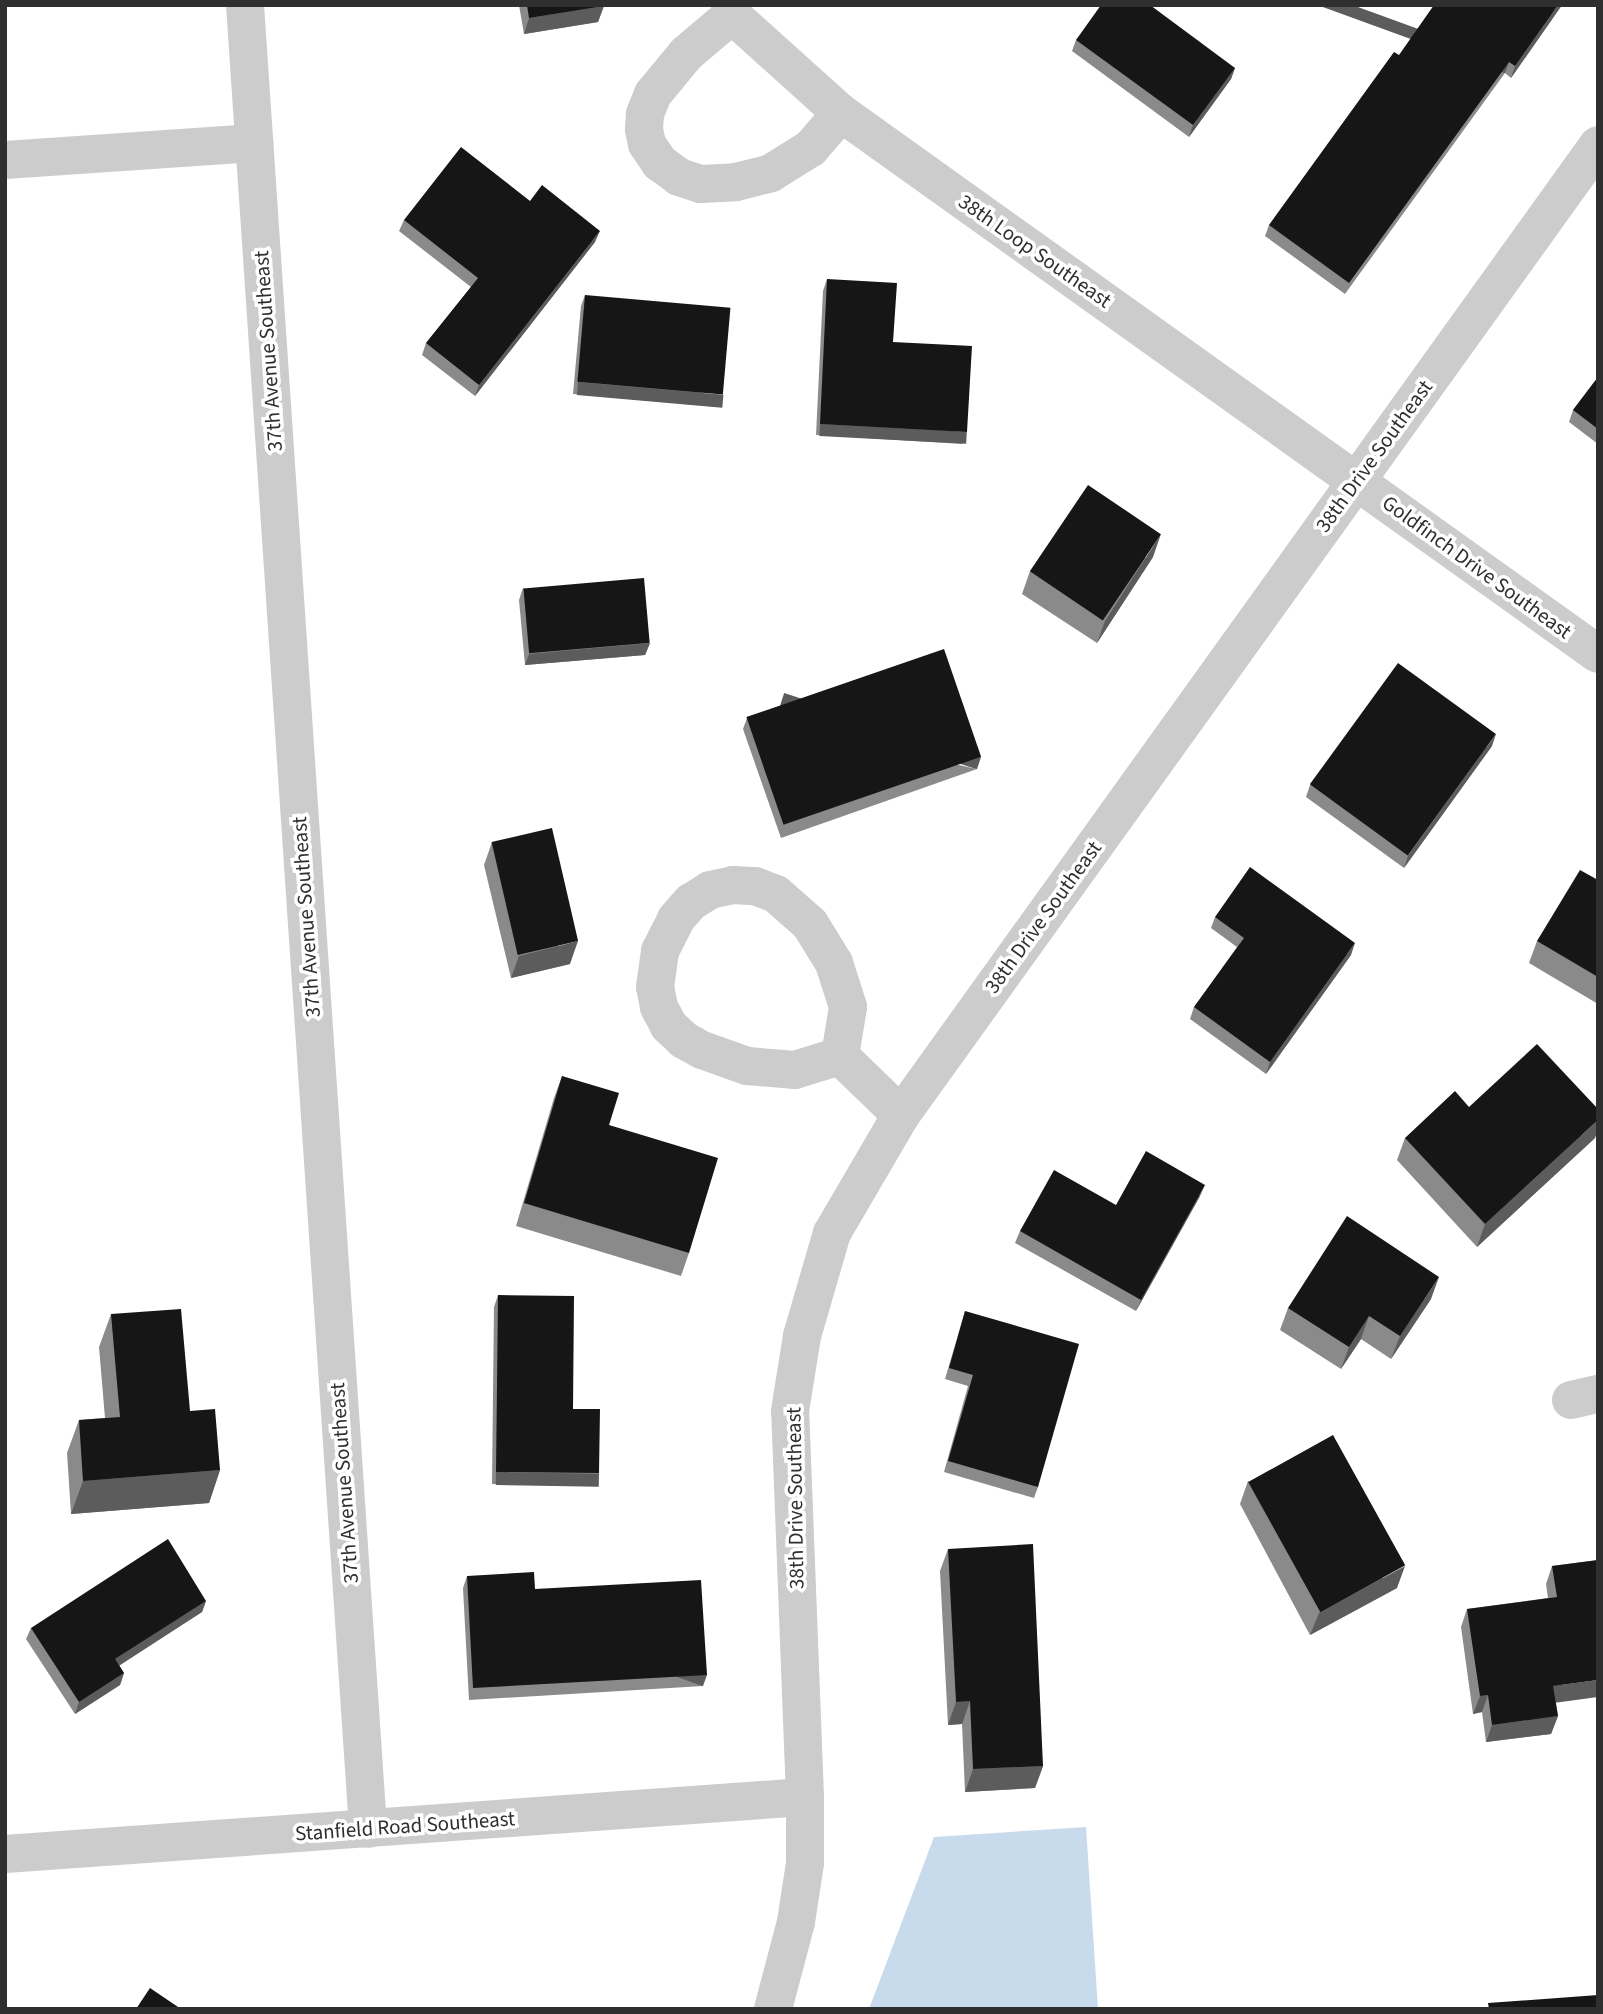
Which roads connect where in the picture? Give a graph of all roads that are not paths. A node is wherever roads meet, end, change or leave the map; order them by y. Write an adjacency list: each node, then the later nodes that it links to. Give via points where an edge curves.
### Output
1 (245, 5): 4 (street, 37th Avenue Southeast)
2 (731, 10): 3 (street, 38th Loop Southeast); 3 (street, via 653,94 644,129 660,163 679,177 701,184 771,173 810,148)
3 (841, 113): 7 (street, 38th Loop Southeast)
4 (254, 143): 6 (street); 12 (street, 37th Avenue Southeast)
5 (1598, 145): 7 (street, 38th Drive Southeast)
6 (5, 160)
7 (1357, 480): 8 (street, Goldfinch Drive Southeast); 10 (street, 38th Drive Southeast)
8 (1598, 654)
9 (840, 1056): 9 (street, via 848,1007 834,963 810,924 776,894 755,886 710,890 691,902 676,919 660,951 655,987 669,1026 693,1045 747,1066 795,1070); 10 (street)
10 (901, 1115): 11 (street, 38th Drive Southeast, via 832,1233 802,1336 790,1411)
11 (805, 1797): 12 (street, Stanfield Road Southeast); 14 (street, 38th Drive Southeast, via 803,1875 796,1922)
12 (368, 1829): 13 (street, Stanfield Road Southeast)
13 (5, 1854)
14 (773, 2009)

